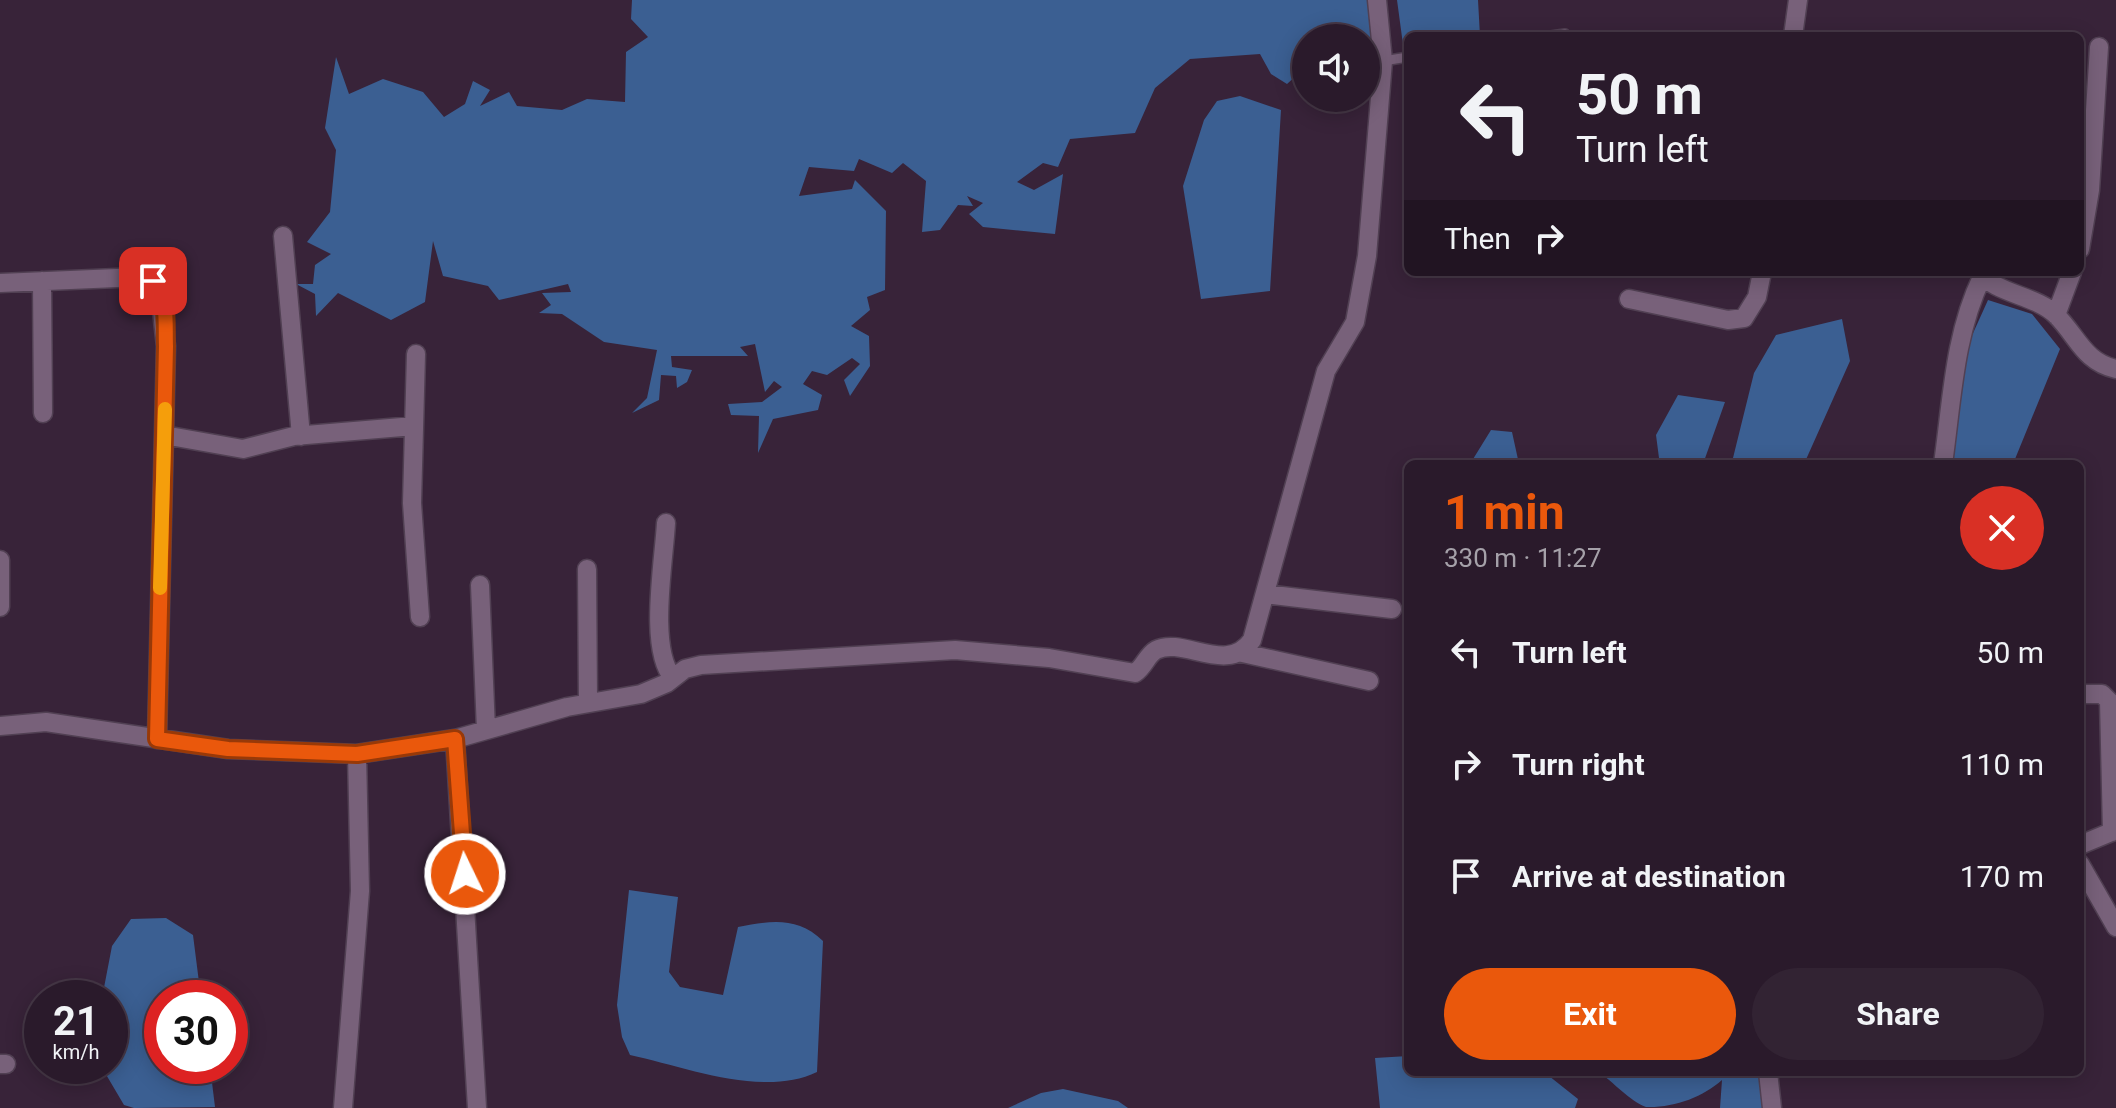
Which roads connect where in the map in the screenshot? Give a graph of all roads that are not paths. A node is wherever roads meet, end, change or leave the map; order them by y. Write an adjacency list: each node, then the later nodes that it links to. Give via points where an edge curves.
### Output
1 (1377, 0): 6 (street)
2 (1798, 0): 3 (street)
3 (1794, 32)
4 (2099, 47): 7 (street)
5 (1404, 58): 6 (lane)
6 (1383, 61): 28 (street, via 1367,256 1355,322 1326,371)
7 (2084, 225)
8 (283, 236): 22 (street)
9 (1761, 276): 15 (street, via 1757,297 1744,318 1728,320)
10 (1979, 276): 23 (street, via 1961,334)
11 (1984, 276): 16 (street)
12 (2071, 276): 16 (street)
13 (42, 281): 14 (street); 19 (street); 21 (street, via 140,277 159,286 166,346)
14 (0, 283)
15 (1629, 299)
16 (2056, 315): 18 (street, via 2081,350 2100,365)
17 (416, 354): 20 (street)
18 (2116, 369)
19 (43, 413)
20 (414, 426): 22 (street); 31 (street, via 412,503)
21 (164, 435): 22 (street, via 243,449); 39 (street)
22 (301, 436)
23 (1944, 460)
24 (666, 523): 33 (street, via 660,634 665,666)
25 (0, 560): 29 (street)
26 (587, 569): 36 (street)
27 (480, 585): 38 (street)
28 (1265, 594): 30 (street); 32 (street, via 1252,640)
29 (0, 607)
30 (1392, 609)
31 (420, 617)
32 (1238, 652): 33 (street, via 1161,648 1135,673 955,650 701,665); 34 (street)
33 (673, 678): 36 (street, via 641,694)
34 (1369, 681)
35 (2084, 694): 42 (street, via 2097,693 2109,701)
36 (588, 702): 38 (street)
37 (0, 726): 39 (street, via 46,722)
38 (486, 730): 40 (street)
39 (157, 739): 41 (street, via 228,749)
40 (455, 739): 41 (street); 48 (street)
41 (357, 754): 47 (street, via 360,891)
42 (2114, 831): 43 (street)
43 (2084, 843)
44 (2084, 871): 45 (street)
45 (2116, 927)
46 (1768, 1076): 49 (street)
47 (343, 1108)
48 (477, 1108)
49 (1772, 1108)

